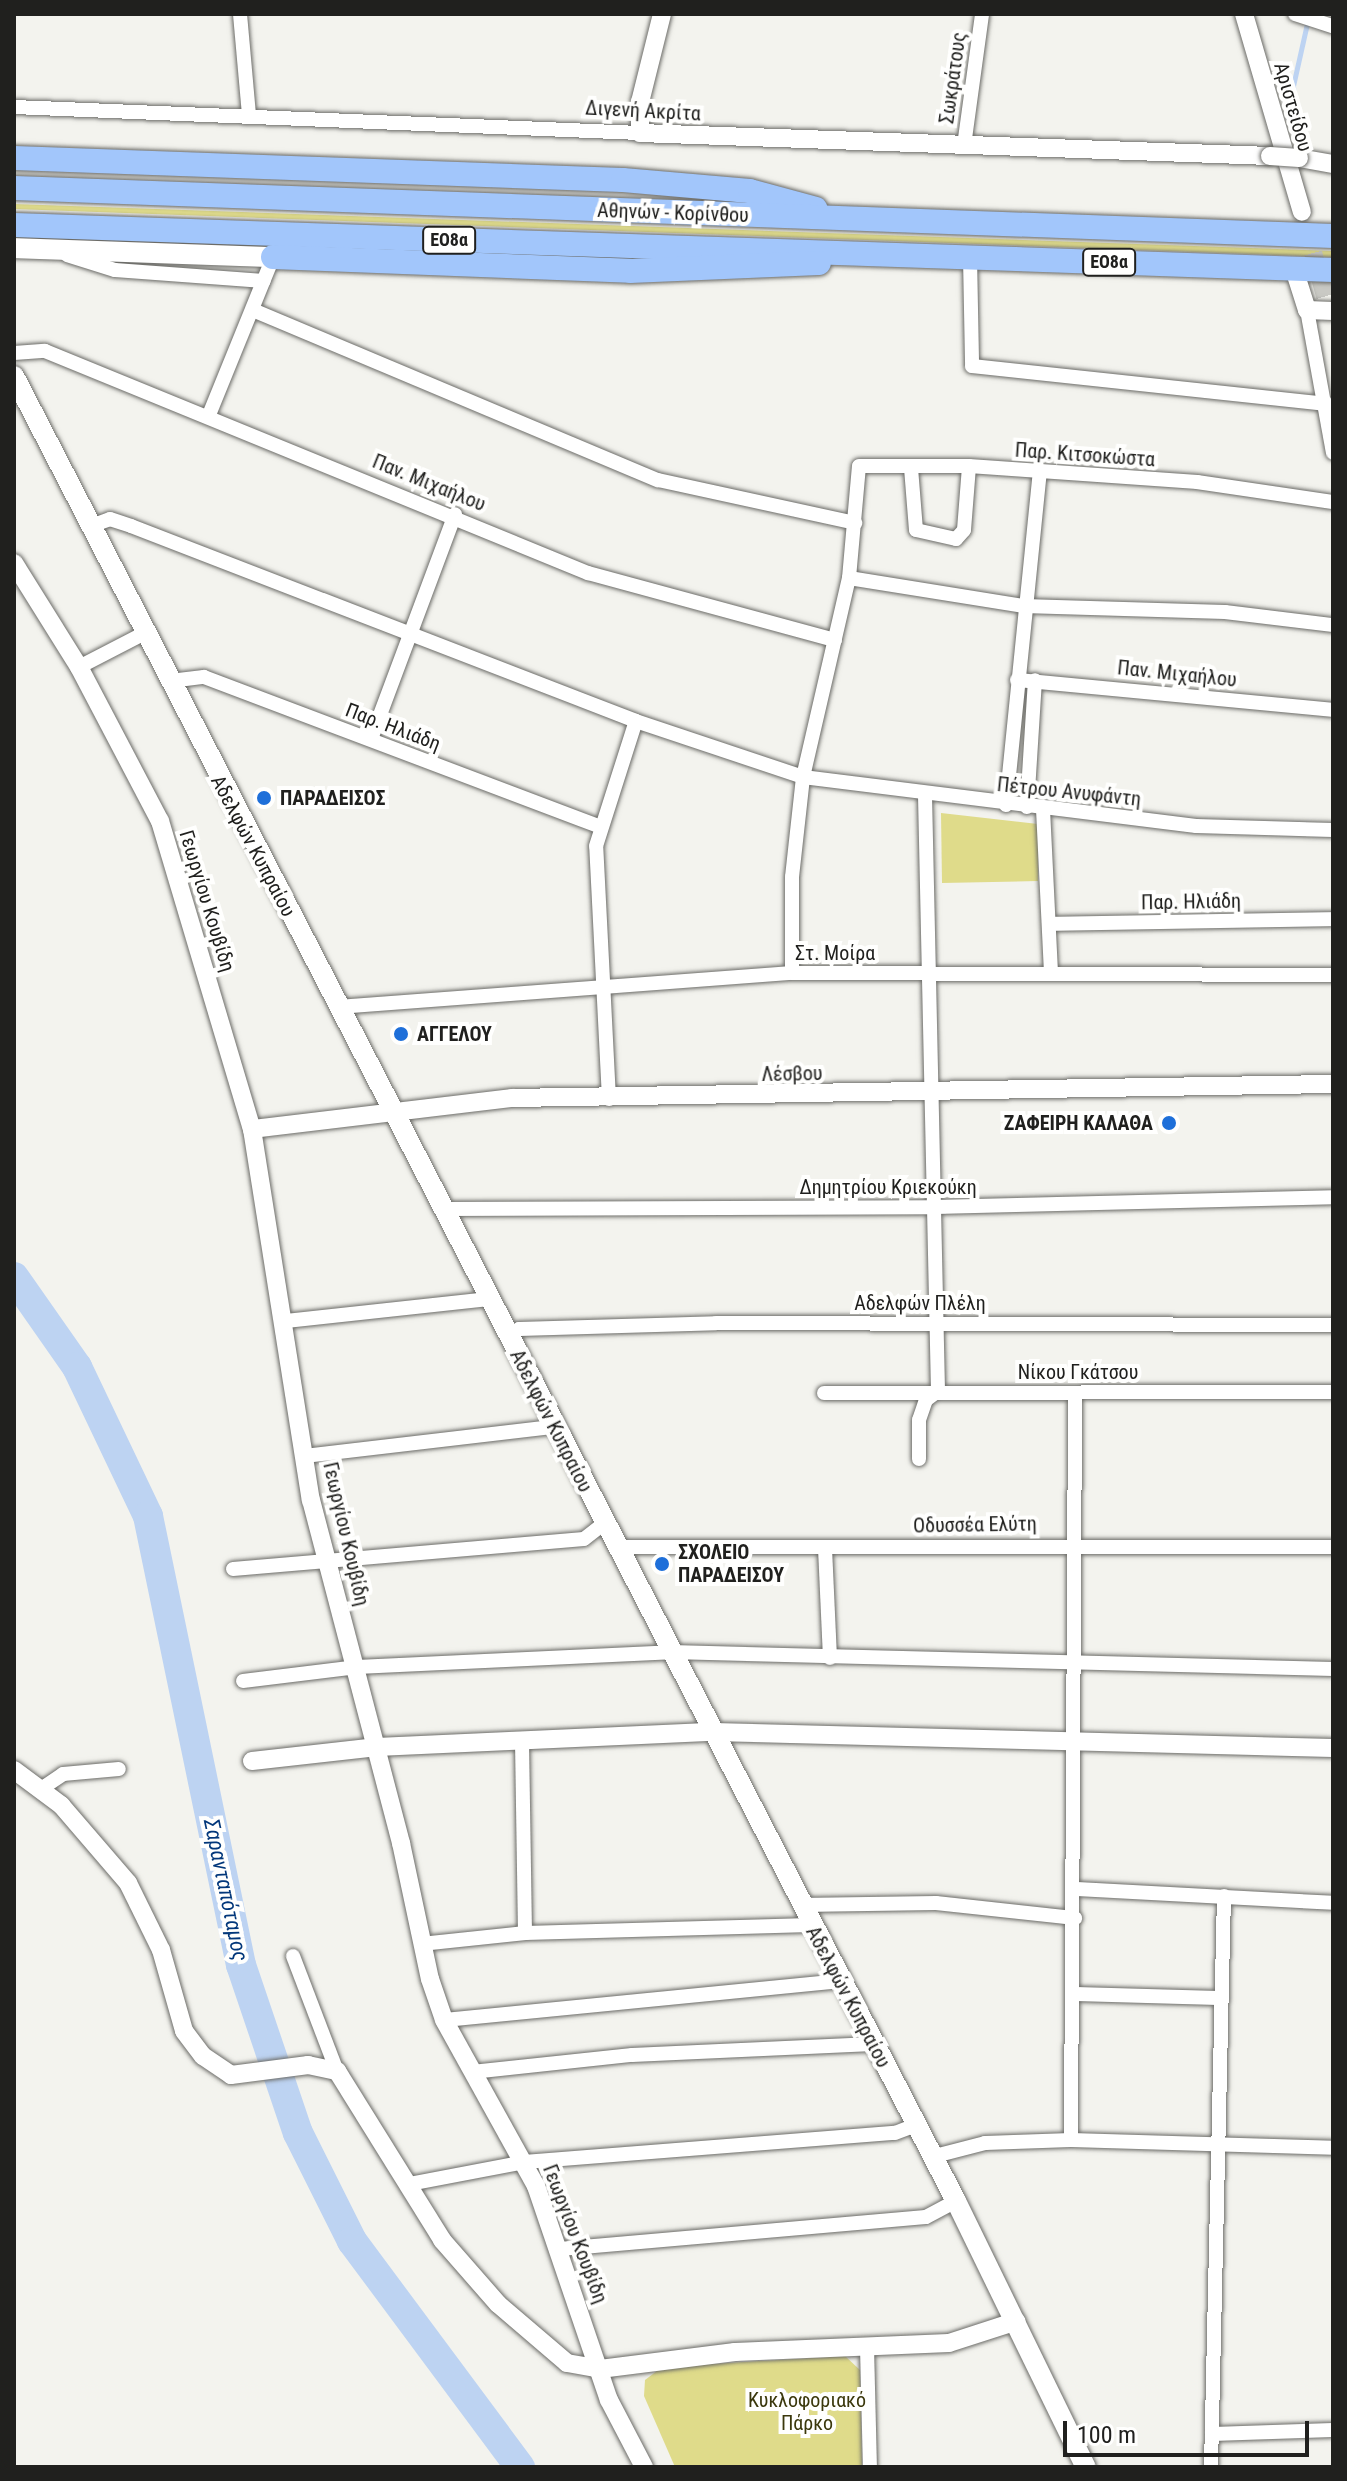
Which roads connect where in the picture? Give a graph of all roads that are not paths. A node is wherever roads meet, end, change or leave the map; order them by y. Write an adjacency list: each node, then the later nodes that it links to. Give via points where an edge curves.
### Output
1 (240, 14): 8 (street)
2 (662, 14): 9 (street, via 640,102)
3 (982, 14): 10 (street, Σωκράτους)
4 (1244, 14): 14 (street, Αριστείδου)
5 (1295, 14): 6 (street)
6 (1328, 25)
7 (14, 107): 8 (street, Διγενή Ακρίτα)
8 (249, 115): 9 (street, Διγενή Ακρίτα)
9 (640, 133): 10 (street, Διγενή Ακρίτα)
10 (964, 146): 12 (street, Διγενή Ακρίτα, bridge, via 1270,156)
11 (14, 158): 15 (highway, via 623,180 750,191)
12 (1333, 164)
13 (14, 188): 15 (highway, Αθηνών - Κορίνθου / ΕΟ8α)
14 (1302, 212)
15 (860, 220): 16 (highway, Αθηνών - Κορίνθου / ΕΟ8α)
16 (1333, 236)
17 (16, 243): 18 (main road); 19 (highway, Αθηνών - Κορίνθου / ΕΟ8α)
18 (53, 249): 20 (main road); 24 (street, via 115,270)
19 (884, 254): 20 (highway, via 785,268 630,271); 21 (highway, Αθηνών - Κορίνθου / ΕΟ8α)
20 (273, 257): 24 (street)
21 (970, 257): 22 (highway, Αθηνών - Κορίνθου / ΕΟ8α); 30 (street, via 972,366)
22 (1294, 269): 23 (highway, Αθηνών - Κορίνθου / ΕΟ8α); 25 (street)
23 (1333, 270)
24 (264, 281): 26 (street)
25 (1307, 310): 27 (street); 30 (street)
26 (255, 311): 31 (street); 38 (street, via 658,480)
27 (1332, 319)
28 (14, 353): 31 (street, Παν. Μιχαήλου, via 45,351)
29 (14, 376): 39 (main road, Αδελφών Κυπραίου)
30 (1327, 404): 32 (street)
31 (209, 415): 37 (street, Παν. Μιχαήλου)
32 (1333, 453)
33 (969, 466): 34 (street, Παρ. Κιτσοκώστα); 34 (street, via 964,530 956,539 916,530); 35 (street, Παρ. Κιτσοκώστα)
34 (911, 468): 38 (street, Παρ. Κιτσοκώστα, via 859,466)
35 (1040, 472): 36 (street, Παρ. Κιτσοκώστα, via 1197,482); 42 (street)
36 (1333, 502)
37 (455, 514): 44 (street); 46 (street, Παν. Μιχαήλου, via 627,586)
38 (855, 523): 41 (street)
39 (91, 526): 44 (street, Πέτρου Ανυφάντη, via 110,519); 45 (main road, Αδελφών Κυπραίου)
40 (14, 563): 47 (street, Γεωργίου Κουβίδη)
41 (849, 578): 42 (street); 46 (street)
42 (1023, 606): 43 (street, via 1225,612); 48 (street)
43 (1333, 625)
44 (408, 631): 52 (street, Πέτρου Ανυφάντη); 53 (street)
45 (145, 633): 47 (street); 50 (main road, Αδελφών Κυπραίου)
46 (835, 640): 54 (street)
47 (79, 667): 73 (street, Γεωργίου Κουβίδη, via 160,821)
48 (1017, 680): 49 (street, Παν. Μιχαήλου); 56 (street)
49 (1035, 680): 51 (street, Παν. Μιχαήλου); 57 (street)
50 (170, 681): 53 (street, Παρ. Ηλιάδη, via 204,677); 68 (main road, Αδελφών Κυπραίου)
51 (1333, 710)
52 (636, 721): 54 (street, Πέτρου Ανυφάντη); 59 (street)
53 (371, 739): 59 (street, Παρ. Ηλιάδη)
54 (803, 777): 55 (street, Πέτρου Ανυφάντη); 64 (street, via 792,877)
55 (925, 795): 56 (street, Πέτρου Ανυφάντη); 65 (street)
56 (1006, 805): 57 (street, Πέτρου Ανυφάντη)
57 (1027, 807): 58 (street, Πέτρου Ανυφάντη)
58 (1043, 809): 60 (street, Πέτρου Ανυφάντη, via 1196,826); 62 (street)
59 (600, 827): 67 (street)
60 (1333, 830)
61 (1333, 919): 62 (street, Παρ. Ηλιάδη)
62 (1049, 924): 63 (street)
63 (1051, 972): 65 (street, Στ. Μοίρα); 66 (street, Στ. Μοίρα)
64 (792, 973): 65 (street, Στ. Μοίρα); 67 (street, Στ. Μοίρα)
65 (931, 973): 70 (street)
66 (1333, 975)
67 (603, 985): 68 (street, Στ. Μοίρα); 71 (street)
68 (338, 1007): 72 (main road, Αδελφών Κυπραίου)
69 (1333, 1084): 70 (street, Λέσβου)
70 (932, 1094): 71 (street, Λέσβου); 75 (street)
71 (609, 1099): 72 (street, Λέσβου, via 512,1098)
72 (391, 1109): 73 (street, Λέσβου); 76 (main road, Αδελφών Κυπραίου)
73 (252, 1129): 78 (street, Γεωργίου Κουβίδη)
74 (1333, 1197): 75 (street, Δημητρίου Κριεκούκη)
75 (934, 1207): 76 (street, Δημητρίου Κριεκούκη); 79 (street)
76 (443, 1209): 77 (main road, Αδελφών Κυπραίου)
77 (489, 1299): 78 (street); 81 (main road, Αδελφών Κυπραίου)
78 (286, 1321): 87 (street, Γεωργίου Κουβίδη)
79 (933, 1322): 80 (street, Αδελφών Πλέλη); 81 (street, Αδελφών Πλέλη, via 701,1323 519,1329); 82 (street)
80 (1333, 1325)
81 (508, 1336): 86 (main road, Αδελφών Κυπραίου)
82 (938, 1391): 84 (street, Νίκου Γκάτσου); 85 (street, Νίκου Γκάτσου); 88 (street, via 926,1400 919,1420)
83 (1333, 1392): 85 (street, Νίκου Γκάτσου)
84 (824, 1393)
85 (1075, 1393): 93 (street)
86 (551, 1427): 87 (street); 89 (main road, Αδελφών Κυπραίου)
87 (305, 1456): 94 (street, Γεωργίου Κουβίδη)
88 (919, 1459)
89 (603, 1524): 90 (main road, Αδελφών Κυπραίου); 94 (street, via 584,1539)
90 (617, 1547): 92 (street, Οδυσσέα Ελύτη); 96 (main road, Αδελφών Κυπραίου)
91 (1333, 1547): 93 (street, Οδυσσέα Ελύτη)
92 (825, 1548): 93 (street, Οδυσσέα Ελύτη, via 1059,1543); 97 (street)
93 (1079, 1550): 98 (street)
94 (327, 1558): 95 (street); 99 (street, Γεωργίου Κουβίδη)
95 (233, 1569)
96 (671, 1652): 97 (street); 99 (street); 102 (main road, Αδελφών Κυπραίου)
97 (830, 1658): 98 (street)
98 (1077, 1665): 100 (street); 104 (street)
99 (357, 1667): 101 (street); 105 (street, Γεωργίου Κουβίδη)
100 (1333, 1669)
101 (243, 1681)
102 (713, 1732): 103 (street); 104 (street); 114 (main road, Αδελφών Κυπραίου)
103 (522, 1742): 105 (street); 117 (street)
104 (1078, 1743): 106 (street); 111 (street)
105 (377, 1747): 107 (street); 118 (street, Γεωργίου Κουβίδη)
106 (1333, 1748)
107 (252, 1761)
108 (119, 1769): 110 (street, via 63,1774)
109 (14, 1770): 110 (street)
110 (41, 1789): 125 (street, via 97,1842 128,1883 161,1950 188,2040 231,2075 299,2066)
111 (1077, 1889): 112 (street); 115 (street)
112 (1224, 1896): 113 (street); 122 (street)
113 (1333, 1903)
114 (800, 1905): 115 (street, via 936,1903); 116 (main road, Αδελφών Κυπραίου)
115 (1075, 1918): 121 (street)
116 (811, 1925): 117 (street); 120 (main road, Αδελφών Κυπραίου)
117 (525, 1933): 118 (street)
118 (421, 1944): 123 (street, Γεωργίου Κουβίδη)
119 (293, 1956): 125 (street)
120 (839, 1981): 123 (street); 124 (main road, Αδελφών Κυπραίου)
121 (1074, 1994): 122 (street); 128 (street)
122 (1220, 1998): 129 (street)
123 (444, 2020): 126 (street, Γεωργίου Κουβίδη)
124 (873, 2044): 126 (street, via 632,2055); 127 (main road, Αδελφών Κυπραίου)
125 (337, 2071): 133 (street)
126 (472, 2072): 132 (street, Γεωργίου Κουβίδη)
127 (916, 2125): 131 (main road, Αδελφών Κυπραίου); 132 (street, via 895,2133)
128 (1071, 2140): 129 (street); 131 (street, via 985,2143)
129 (1219, 2145): 130 (street); 140 (street)
130 (1333, 2148)
131 (931, 2157): 134 (main road, Αδελφών Κυπραίου)
132 (524, 2162): 133 (street); 135 (street, Γεωργίου Κουβίδη)
133 (409, 2184): 138 (street, via 442,2240 498,2304 553,2354 583,2369)
134 (956, 2201): 135 (street, via 926,2217); 136 (main road, Αδελφών Κυπραίου)
135 (560, 2249): 138 (street, Γεωργίου Κουβίδη)
136 (1017, 2321): 137 (street, via 949,2343); 143 (main road, Αδελφών Κυπραίου)
137 (867, 2347): 138 (street, via 735,2352); 142 (street)
138 (600, 2369): 141 (street, Γεωργίου Κουβίδη)
139 (1333, 2430): 140 (street)
140 (1212, 2434): 144 (street)
141 (644, 2467)
142 (870, 2467)
143 (1086, 2467)
144 (1211, 2467)

